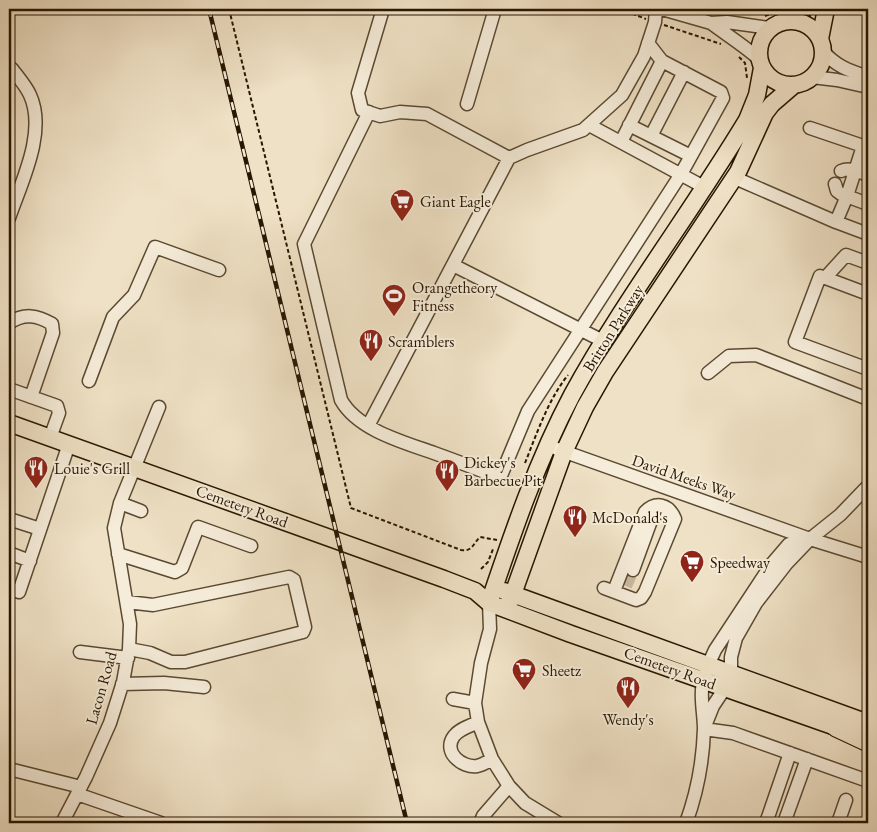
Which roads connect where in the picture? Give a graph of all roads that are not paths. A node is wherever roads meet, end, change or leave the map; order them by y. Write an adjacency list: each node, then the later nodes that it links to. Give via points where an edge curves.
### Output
1 (383, 9): 21 (street, via 358,93 362,110)
2 (495, 9): 20 (street)
3 (656, 9): 8 (street)
4 (662, 9): 6 (street)
5 (807, 13): 7 (main road); 9 (main road); 9 (main road, via 804,23 816,32)
6 (711, 23): 7 (street); 11 (street, via 738,41)
7 (769, 28): 11 (main road, Britton Parkway, via 760,42)
8 (648, 43): 10 (street); 16 (street)
9 (822, 45): 14 (main road, via 822,61); 15 (street, via 829,58 841,67)
10 (662, 60): 13 (street); 19 (street)
11 (760, 63): 17 (main road, via 775,81); 36 (main road, Britton Parkway, via 757,95 747,120)
12 (9, 67): 39 (street, via 30,96 36,126 30,157)
13 (684, 72): 25 (street); 28 (street, via 721,92 723,98)
14 (812, 77): 17 (main road, Britton Parkway); 18 (street)
15 (868, 77)
16 (628, 84): 19 (street); 22 (street, via 622,95)
17 (794, 85): 34 (main road, Britton Parkway, via 765,113)
18 (868, 87)
19 (646, 93): 23 (street)
20 (467, 104)
21 (369, 112): 29 (street, via 380,116 400,112 428,114); 58 (street, via 304,244 340,400 350,413)
22 (588, 125): 26 (street); 29 (street, via 583,130)
23 (629, 125): 25 (street); 26 (street)
24 (810, 128): 27 (street)
25 (651, 136): 28 (street)
26 (621, 142): 32 (street)
27 (865, 147): 30 (street)
28 (690, 156): 32 (street)
29 (509, 158): 43 (street)
30 (855, 170): 31 (street); 33 (street); 37 (street)
31 (841, 171)
32 (681, 174): 36 (street); 48 (street)
33 (868, 175)
34 (735, 178): 40 (street); 62 (main road, Britton Parkway, via 604,372)
35 (835, 184): 37 (street, via 837,191)
36 (704, 186): 49 (main road, Britton Parkway)
37 (846, 196): 38 (street); 40 (street)
38 (868, 204)
39 (9, 218)
40 (836, 222): 41 (street)
41 (868, 234)
42 (868, 263): 45 (street, via 846,255)
43 (453, 265): 48 (street); 58 (street)
44 (219, 270): 52 (street, via 155,247 134,295 113,317)
45 (825, 278): 46 (street); 50 (street, via 820,276 795,342)
46 (868, 294)
47 (9, 323): 54 (street, via 33,315 52,324 53,333)
48 (580, 329): 49 (street); 58 (street, via 528,411 500,478)
49 (603, 341): 61 (main road, Britton Parkway)
50 (868, 369)
51 (708, 373): 55 (street, via 729,356 756,355)
52 (89, 381)
53 (9, 389): 54 (street)
54 (31, 397): 59 (street, via 57,406 59,413)
55 (868, 399)
56 (159, 407): 63 (street, Lacon Road)
57 (9, 423): 59 (main road, Cemetery Road)
58 (368, 426)
59 (50, 438): 60 (main road, Cemetery Road)
60 (69, 444): 63 (main road, Cemetery Road); 70 (street)
61 (548, 446): 62 (street, David Meeks Way); 80 (main road, Britton Parkway)
62 (564, 452): 65 (street, David Meeks Way); 82 (main road, Britton Parkway)
63 (134, 468): 66 (street, Lacon Road); 80 (main road, Cemetery Road)
64 (868, 486): 71 (street, via 840,515)
65 (669, 489): 67 (street); 71 (street, David Meeks Way)
66 (120, 503): 68 (street); 75 (street, Lacon Road, via 114,528)
67 (664, 505): 72 (street, via 675,519); 72 (street, via 656,505 645,512 615,588 636,600 641,598)
68 (141, 511)
69 (9, 519): 70 (street)
70 (40, 529): 77 (street)
71 (810, 538): 76 (street, David Meeks Way); 86 (street, via 790,544 771,565 715,650); 87 (street, via 772,582 744,623 736,638)
72 (667, 539): 78 (street, via 668,515 656,513)
73 (251, 546): 75 (street, via 198,527 182,568 175,572)
74 (9, 553): 77 (street)
75 (118, 554): 81 (street, Lacon Road)
76 (868, 557)
77 (30, 561): 79 (street, via 19,592)
78 (633, 570)
79 (9, 588)
80 (492, 596): 82 (main road, Cemetery Road); 83 (street)
81 (128, 602): 85 (street, Lacon Road); 85 (street, via 154,605 289,577 294,580 305,626 303,632 185,662 170,662 150,653)
82 (510, 602): 83 (street); 86 (main road, Cemetery Road, via 572,634)
83 (490, 629): 91 (street)
84 (80, 652): 85 (street)
85 (129, 654): 88 (street, Lacon Road)
86 (706, 672): 87 (main road, Cemetery Road); 95 (street, via 702,691)
87 (728, 681): 93 (main road, Cemetery Road); 94 (main road, Cemetery Road); 95 (street)
88 (122, 684): 89 (street, via 164,683); 104 (street, Lacon Road, via 110,723)
89 (204, 687)
90 (453, 699): 91 (street)
91 (475, 703): 92 (street)
92 (478, 722): 99 (street); 99 (street, via 454,736 451,753 457,761 468,766 478,766)
93 (868, 723)
94 (836, 727): 96 (main road, Cemetery Road); 97 (highway)
95 (704, 729): 98 (street, via 732,733); 111 (street, via 698,788)
96 (868, 738)
97 (868, 742)
98 (790, 753): 100 (street); 112 (street)
99 (492, 759): 103 (street)
100 (807, 759): 102 (street); 113 (street)
101 (9, 769): 104 (street)
102 (868, 781)
103 (509, 786): 106 (street); 109 (street)
104 (79, 791): 107 (street, Lacon Road); 108 (street)
105 (846, 800): 114 (street)
106 (538, 818): 110 (street)
107 (62, 823)
108 (161, 823)
109 (480, 823)
110 (558, 823)
111 (686, 823)
112 (766, 823)
113 (784, 823)
114 (838, 823)

